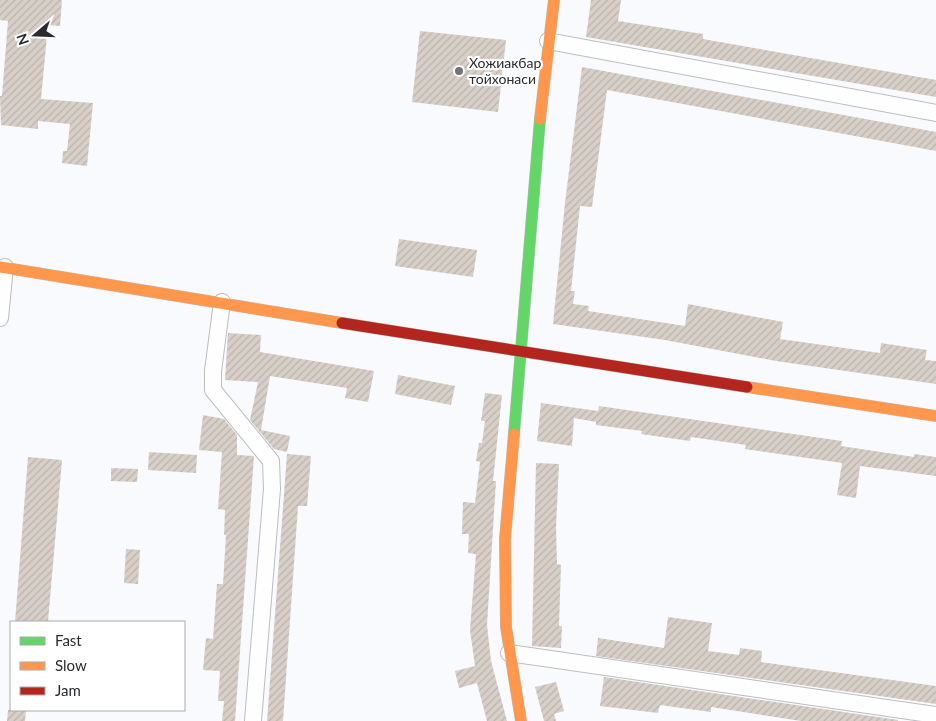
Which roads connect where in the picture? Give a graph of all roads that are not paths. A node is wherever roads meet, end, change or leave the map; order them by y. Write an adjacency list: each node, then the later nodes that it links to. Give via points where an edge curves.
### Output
1 (554, 0): 2 (street)
2 (548, 41): 3 (street); 7 (street)
3 (936, 113)
4 (2, 267): 5 (street); 6 (street)
5 (222, 302): 7 (street); 11 (street, via 213,390 271,461 272,489)
6 (0, 318)
7 (522, 352): 8 (street); 9 (street, via 505,539)
8 (936, 416)
9 (509, 653): 10 (street); 12 (street)
10 (936, 715)
11 (253, 721)
12 (521, 721)

